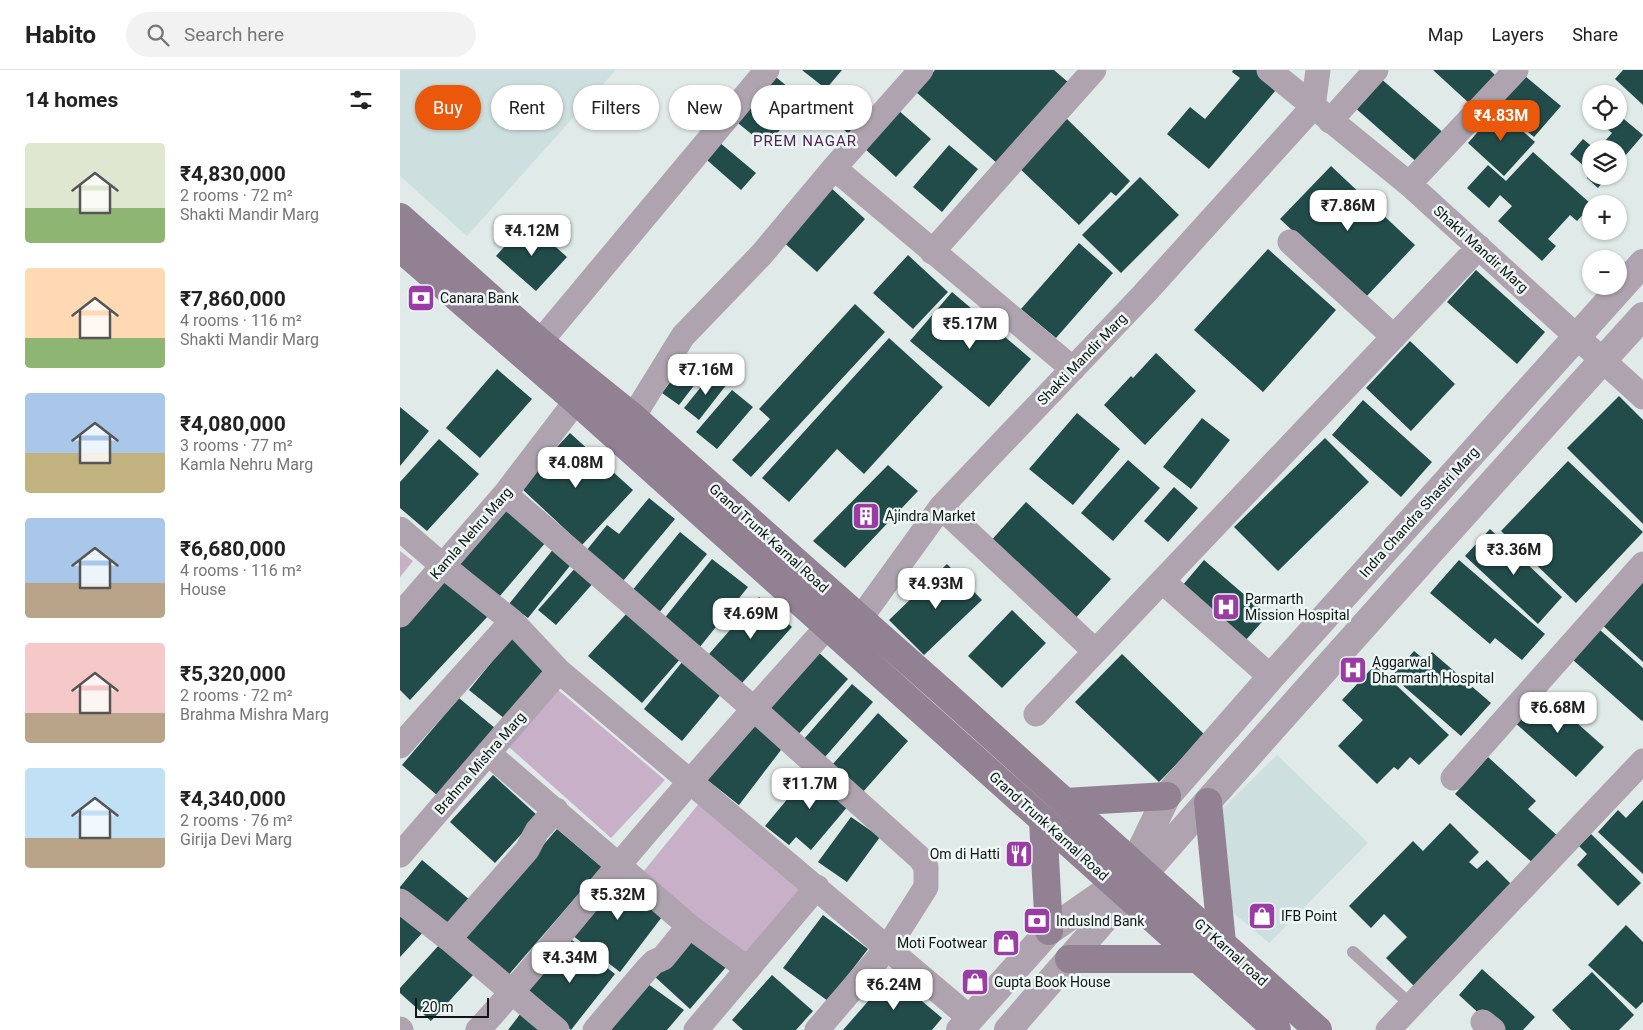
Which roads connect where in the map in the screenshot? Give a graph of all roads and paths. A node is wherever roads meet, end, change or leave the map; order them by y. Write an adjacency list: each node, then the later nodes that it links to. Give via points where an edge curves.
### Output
1 (768, 70): 20 (street)
2 (921, 70): 9 (street)
3 (1269, 70): 8 (street, Shakti Mandir Marg)
4 (1318, 70): 8 (street)
5 (1376, 70): 8 (street)
6 (1516, 70): 10 (street)
7 (1086, 73): 15 (street)
8 (1322, 114): 10 (street, Shakti Mandir Marg); 22 (street, Shakti Mandir Marg)
9 (834, 168): 15 (street); 25 (street, via 762,254 683,336)
10 (1409, 184): 14 (street, Shakti Mandir Marg)
11 (400, 217): 20 (main road, Grand Trunk Karnal Road)
12 (1290, 242): 19 (street)
13 (400, 248): 24 (main road, Grand Trunk Karnal Road)
14 (1479, 248): 18 (street, Shakti Mandir Marg); 19 (street)
15 (932, 252): 22 (street)
16 (1643, 263): 18 (street, Indra Chandra Shastri Marg)
17 (1643, 316): 21 (street)
18 (1577, 336): 21 (street, Shakti Mandir Marg); 38 (street, Indra Chandra Shastri Marg)
19 (1394, 337): 31 (street)
20 (540, 342): 25 (main road, Grand Trunk Karnal Road)
21 (1603, 360): 23 (street, Shakti Mandir Marg); 48 (street)
22 (1073, 369): 27 (street, Shakti Mandir Marg)
23 (1643, 397)
24 (576, 401): 26 (street, Kamla Nehru Marg); 35 (main road, Grand Trunk Karnal Road)
25 (633, 417): 33 (main road, Grand Trunk Karnal Road)
26 (505, 494): 30 (street, Kamla Nehru Marg); 39 (street)
27 (941, 507): 33 (street, Shakti Mandir Marg); 36 (street)
28 (400, 529): 30 (street)
29 (1643, 564): 44 (street)
30 (443, 566): 32 (street, Kamla Nehru Marg); 34 (street)
31 (1162, 581): 36 (street); 38 (street)
32 (400, 615)
33 (860, 619): 47 (main road, Grand Trunk Karnal Road)
34 (512, 622): 37 (street); 41 (street)
35 (828, 626): 39 (street); 50 (main road, Grand Trunk Karnal Road)
36 (1095, 651): 40 (street)
37 (559, 671): 42 (street, Brahma Mishra Marg); 45 (street)
38 (1271, 677): 46 (street, Indra Chandra Shastri Marg)
39 (754, 709): 45 (street); 61 (street, via 921,859 926,867 926,887)
40 (1036, 714)
41 (400, 746)
42 (488, 753): 49 (street); 51 (street, Brahma Mishra Marg)
43 (1643, 761): 67 (street)
44 (1453, 778)
45 (691, 782): 52 (street); 54 (street)
46 (1168, 796): 47 (main road); 53 (street, Indra Chandra Shastri Marg)
47 (1065, 802): 53 (main road, Grand Trunk Karnal Road)
48 (1208, 802): 53 (street); 60 (main road)
49 (556, 810): 52 (street); 59 (street, via 537,831 527,850)
50 (1043, 821): 55 (main road, Grand Trunk Karnal Road); 58 (main road)
51 (400, 855)
52 (618, 866): 57 (street); 66 (street)
53 (1139, 869): 55 (street); 60 (main road, GT Karnal road)
54 (817, 887): 61 (street); 65 (street)
55 (1120, 890): 58 (street); 63 (street); 64 (main road, GT Karnal road)
56 (400, 900): 59 (street)
57 (689, 926): 65 (street); 72 (street)
58 (1049, 931): 68 (street)
59 (449, 939): 66 (street)
60 (1222, 943): 76 (main road, GT Karnal road)
61 (888, 947): 68 (street); 74 (street)
62 (1354, 952): 67 (lane)
63 (1068, 959): 64 (main road); 69 (street)
64 (1198, 959): 75 (main road, GT Karnal road)
65 (748, 969): 73 (street)
66 (512, 993): 70 (street); 71 (street)
67 (1412, 1005): 77 (street)
68 (965, 1024)
69 (1013, 1028)
70 (478, 1030)
71 (557, 1030)
72 (595, 1030)
73 (696, 1030)
74 (817, 1030)
75 (1277, 1030)
76 (1318, 1030)
77 (1388, 1030)

